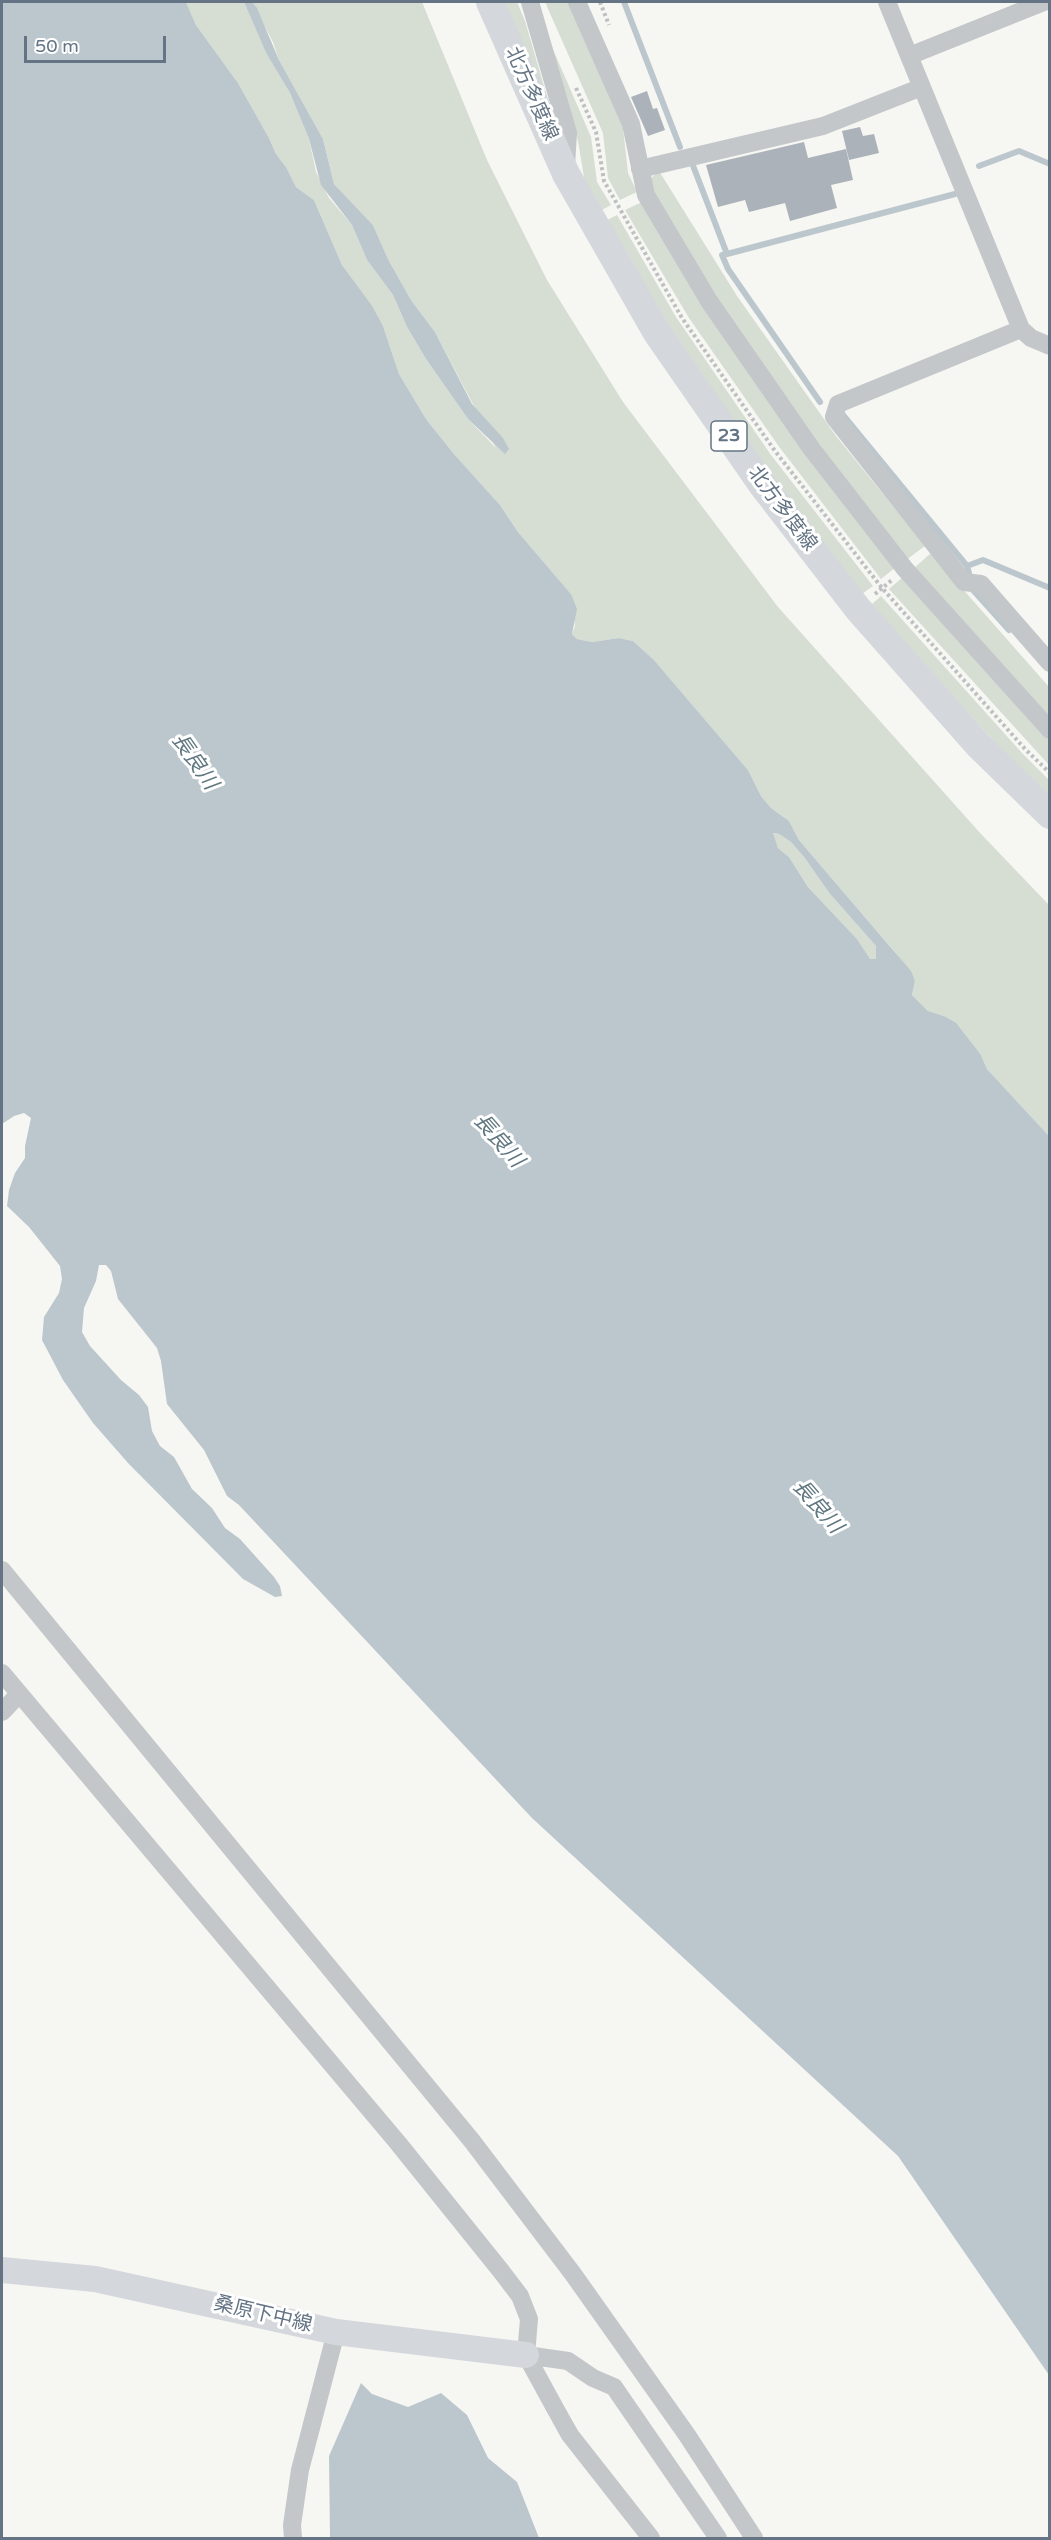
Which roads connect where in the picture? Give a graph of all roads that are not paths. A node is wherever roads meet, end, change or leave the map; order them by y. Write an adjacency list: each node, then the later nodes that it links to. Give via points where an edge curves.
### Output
1 (490, 2): 9 (main road, 北方多度線 / 23)
2 (530, 2): 9 (street, via 568,133)
3 (577, 2): 8 (street, via 631,124)
4 (887, 2): 6 (street)
5 (1044, 2): 6 (street)
6 (909, 56): 7 (street)
7 (922, 87): 8 (street, via 823,126); 10 (street)
8 (640, 169): 13 (street, via 645,195 709,301 811,447 905,569)
9 (566, 174): 14 (main road, 北方多度線 / 23, via 657,333 763,486 858,609 979,746)
10 (1022, 329): 11 (street, via 1031,338); 12 (street, via 838,404 834,417 963,582 981,584)
11 (1050, 346)
12 (1050, 663)
13 (1050, 730)
14 (1050, 815)
15 (2, 1570): 25 (street, via 472,2141 573,2274)
16 (2, 1672): 17 (street)
17 (19, 1694): 18 (street); 21 (street, via 501,2271 520,2296 529,2319)
18 (2, 1712)
19 (2, 2270): 20 (main road, 桑原下中線, via 95,2279)
20 (336, 2332): 21 (main road, 桑原下中線); 22 (street, via 300,2470)
21 (526, 2355): 23 (street, via 570,2435); 24 (street, via 568,2361 614,2387)
22 (293, 2538)
23 (651, 2538)
24 (718, 2538)
25 (754, 2538)

